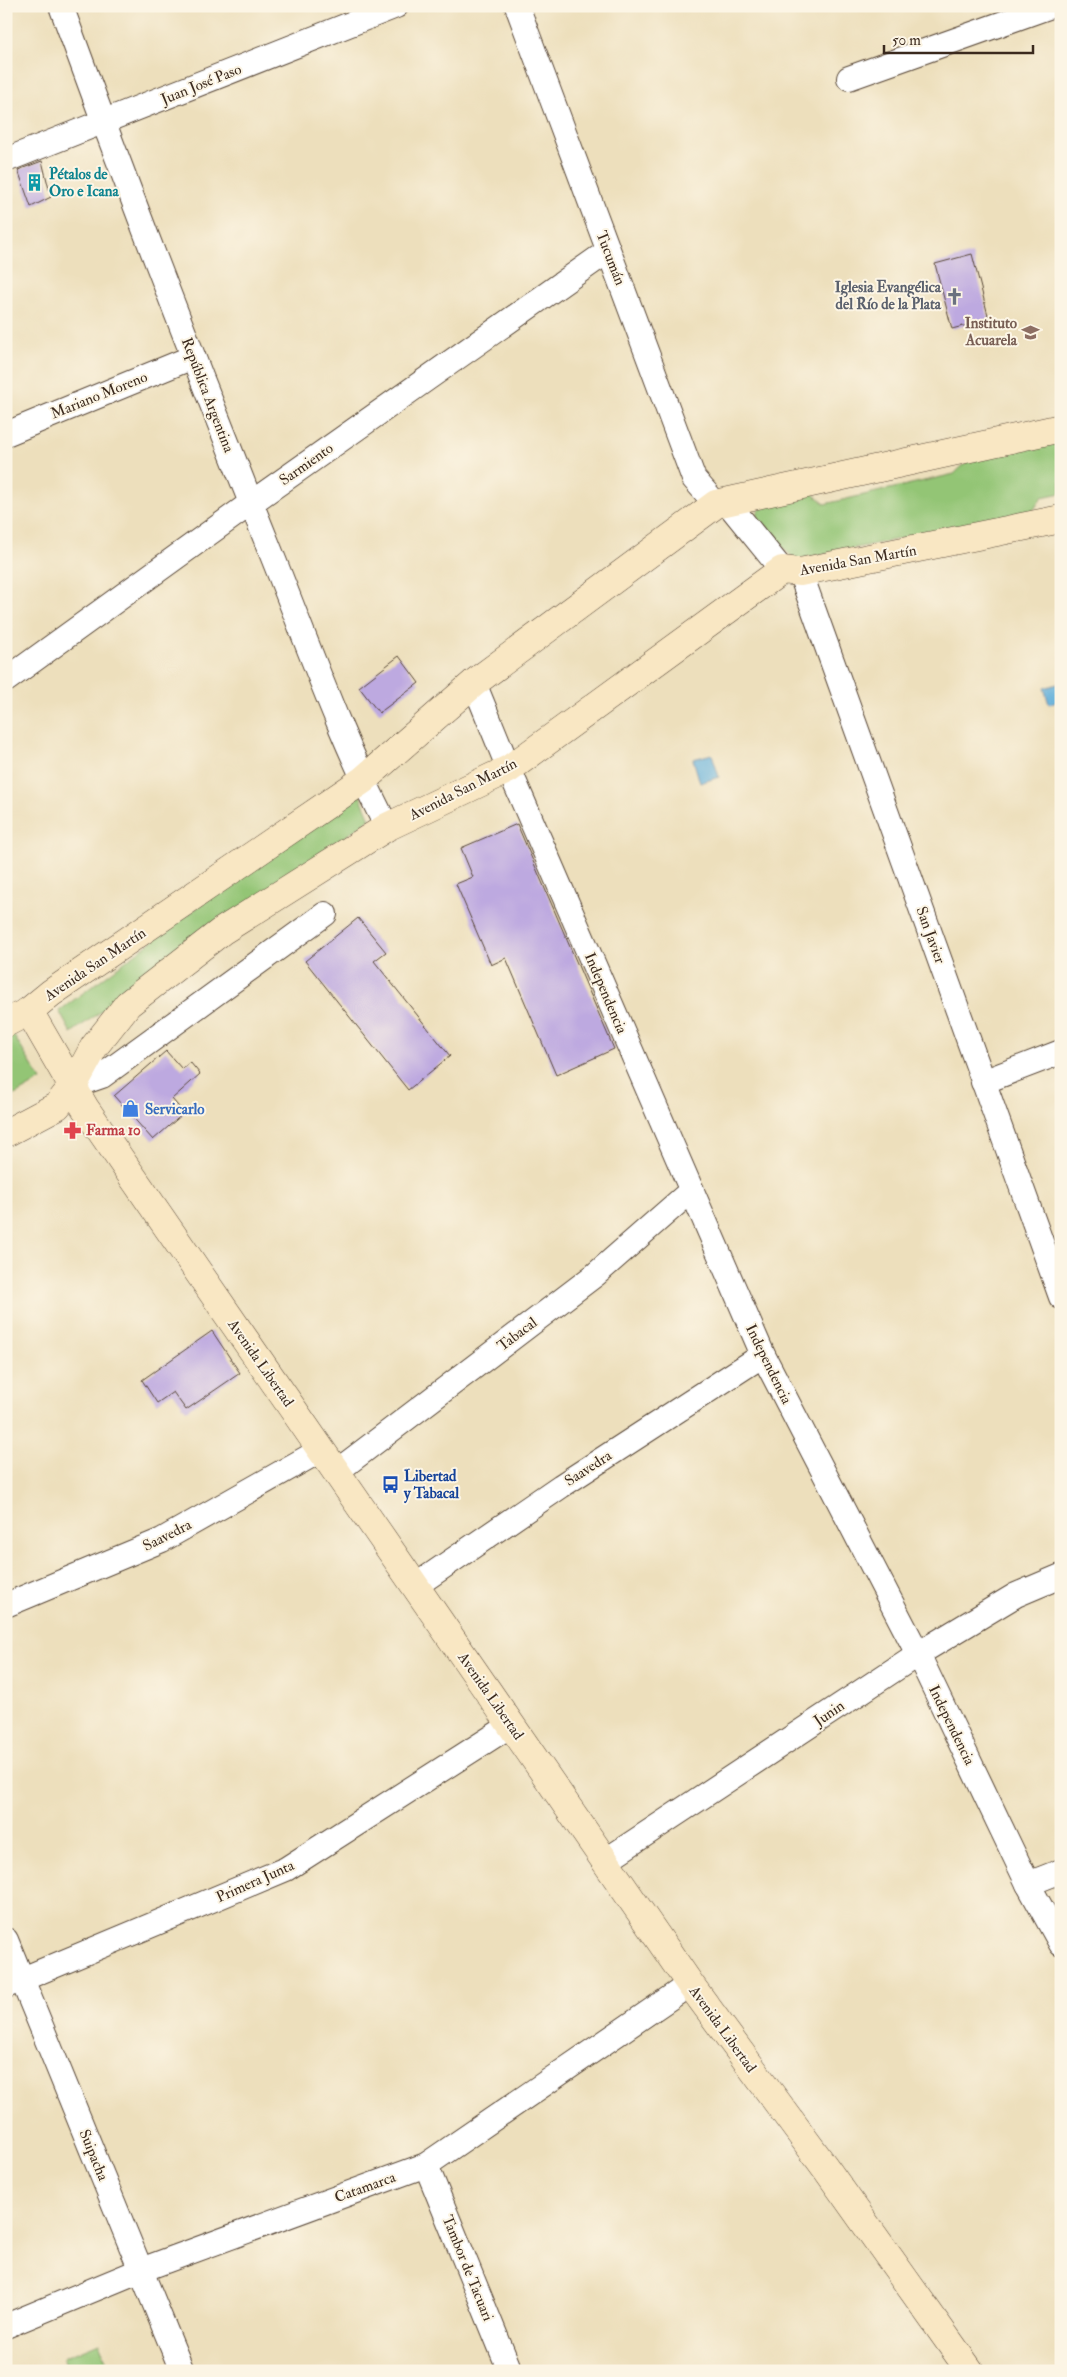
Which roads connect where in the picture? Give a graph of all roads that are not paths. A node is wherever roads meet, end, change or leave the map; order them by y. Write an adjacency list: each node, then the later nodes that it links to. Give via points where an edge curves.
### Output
1 (61, 6): 6 (street, República Argentina)
2 (396, 6): 6 (street, Juan José Paso)
3 (517, 6): 8 (street, Tucumán)
4 (1051, 6): 5 (street)
5 (849, 78)
6 (103, 123): 7 (street, Juan José Paso); 9 (street, República Argentina)
7 (6, 160)
8 (608, 251): 12 (street, Tucumán, via 694,479); 13 (street, Sarmiento)
9 (193, 357): 11 (street, Mariano Moreno); 13 (street, República Argentina)
10 (1061, 428): 12 (main road, Avenida San Martín)
11 (6, 434)
12 (721, 502): 15 (street, Tucumán); 17 (main road, Avenida San Martín)
13 (251, 503): 16 (street, Sarmiento); 19 (street, República Argentina)
14 (1061, 519): 15 (main road, Avenida San Martín)
15 (791, 571): 18 (main road, Avenida San Martín); 24 (street, San Javier)
16 (6, 680)
17 (474, 683): 18 (street, Independencia); 19 (main road, Avenida San Martín)
18 (509, 769): 20 (main road, Avenida San Martín); 27 (street, Independencia)
19 (363, 780): 20 (street, República Argentina); 22 (main road, Avenida San Martín)
20 (388, 827): 25 (main road, Avenida San Martín, via 222,931 128,1004 94,1048)
21 (325, 914): 25 (street, via 102,1076)
22 (18, 1017): 25 (main road, Avenida Libertad)
23 (1061, 1052): 24 (street)
24 (983, 1082): 28 (street, San Javier)
25 (73, 1086): 26 (main road, Avenida San Martín, via 57,1106); 30 (main road, Avenida Libertad)
26 (6, 1133)
27 (692, 1190): 29 (street, Independencia); 30 (street, Tabacal, via 595,1275)
28 (1061, 1297)
29 (763, 1355): 32 (street, Saavedra, via 561,1486); 34 (street, Independencia)
30 (328, 1461): 32 (main road, Avenida Libertad); 33 (street, Saavedra, via 162,1540)
31 (1061, 1576): 34 (street, Junin, via 1016,1595)
32 (415, 1586): 35 (main road, Avenida Libertad)
33 (6, 1605)
34 (918, 1654): 36 (street, Junin); 38 (street, Independencia)
35 (511, 1725): 36 (main road, Avenida Libertad); 41 (street, Primera Junta, via 286,1870)
36 (605, 1861): 42 (main road, Avenida Libertad)
37 (1061, 1871): 38 (street)
38 (1028, 1884): 40 (street, Independencia)
39 (6, 1940): 41 (street, Suipacha)
40 (1061, 1944)
41 (15, 1983): 44 (street, Suipacha)
42 (690, 1984): 43 (street, Catamarca); 48 (main road, Avenida Libertad)
43 (426, 2165): 44 (street, Catamarca); 47 (street, Tambor de Tacuari)
44 (140, 2270): 45 (street, Catamarca); 46 (street, Suipacha)
45 (6, 2326)
46 (182, 2371)
47 (510, 2371)
48 (970, 2371)

